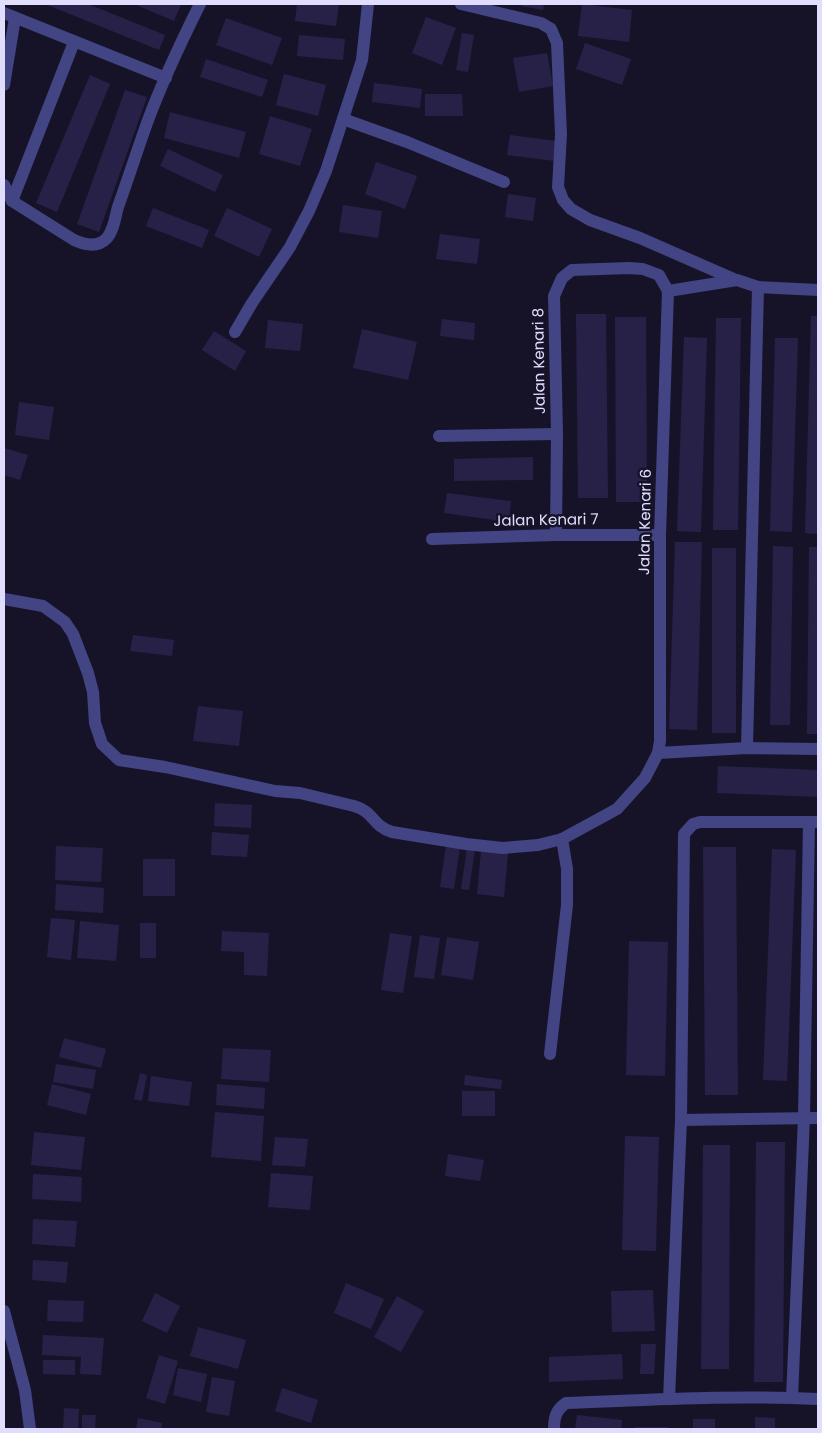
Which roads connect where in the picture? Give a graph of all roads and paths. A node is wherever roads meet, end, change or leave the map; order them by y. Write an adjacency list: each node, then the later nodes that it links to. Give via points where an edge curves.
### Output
1 (200, 4): 6 (street)
2 (368, 4): 8 (street, via 362,60)
3 (461, 4): 12 (street, via 541,23 551,29 559,60 561,134 558,187 571,209 590,220)
4 (10, 16): 5 (street); 7 (street)
5 (74, 42): 6 (street); 11 (street)
6 (166, 78): 11 (street, via 117,209 111,234 106,239 91,245 82,244)
7 (4, 86)
8 (343, 119): 9 (street); 16 (street, via 309,211 290,247)
9 (504, 182)
10 (4, 185): 11 (street)
11 (12, 201)
12 (737, 280): 13 (street); 15 (street)
13 (758, 287): 14 (street); 23 (street)
14 (818, 290)
15 (668, 291): 17 (street, Jalan Kenari 8, via 659,275 643,269 572,270 562,278 554,296); 19 (street, Jalan Kenari 6)
16 (235, 332)
17 (556, 434): 18 (street); 20 (street, Jalan Kenari 8)
18 (439, 436)
19 (660, 535): 20 (street, Jalan Kenari 7); 25 (street, Jalan Kenari 6)
20 (556, 536): 21 (street, Jalan Kenari 7)
21 (432, 539)
22 (4, 599): 27 (street, via 43,606 65,622 88,672 95,722 102,744 119,760 275,791 300,793 363,808 381,828 392,832 503,848)
23 (748, 748): 24 (street); 25 (street)
24 (818, 749)
25 (658, 753): 27 (street, via 645,778 617,809)
26 (813, 822): 29 (street); 31 (street, via 700,822 693,824 684,834)
27 (562, 839): 28 (street, via 567,869 566,920)
28 (550, 1054)
29 (804, 1118): 30 (street); 31 (street); 33 (street)
30 (818, 1118)
31 (681, 1120): 34 (street)
32 (4, 1311): 36 (street, via 25,1390)
33 (792, 1398): 34 (street); 35 (street)
34 (669, 1399): 37 (street, via 566,1403 558,1408)
35 (818, 1399)
36 (30, 1429)
37 (554, 1429)

